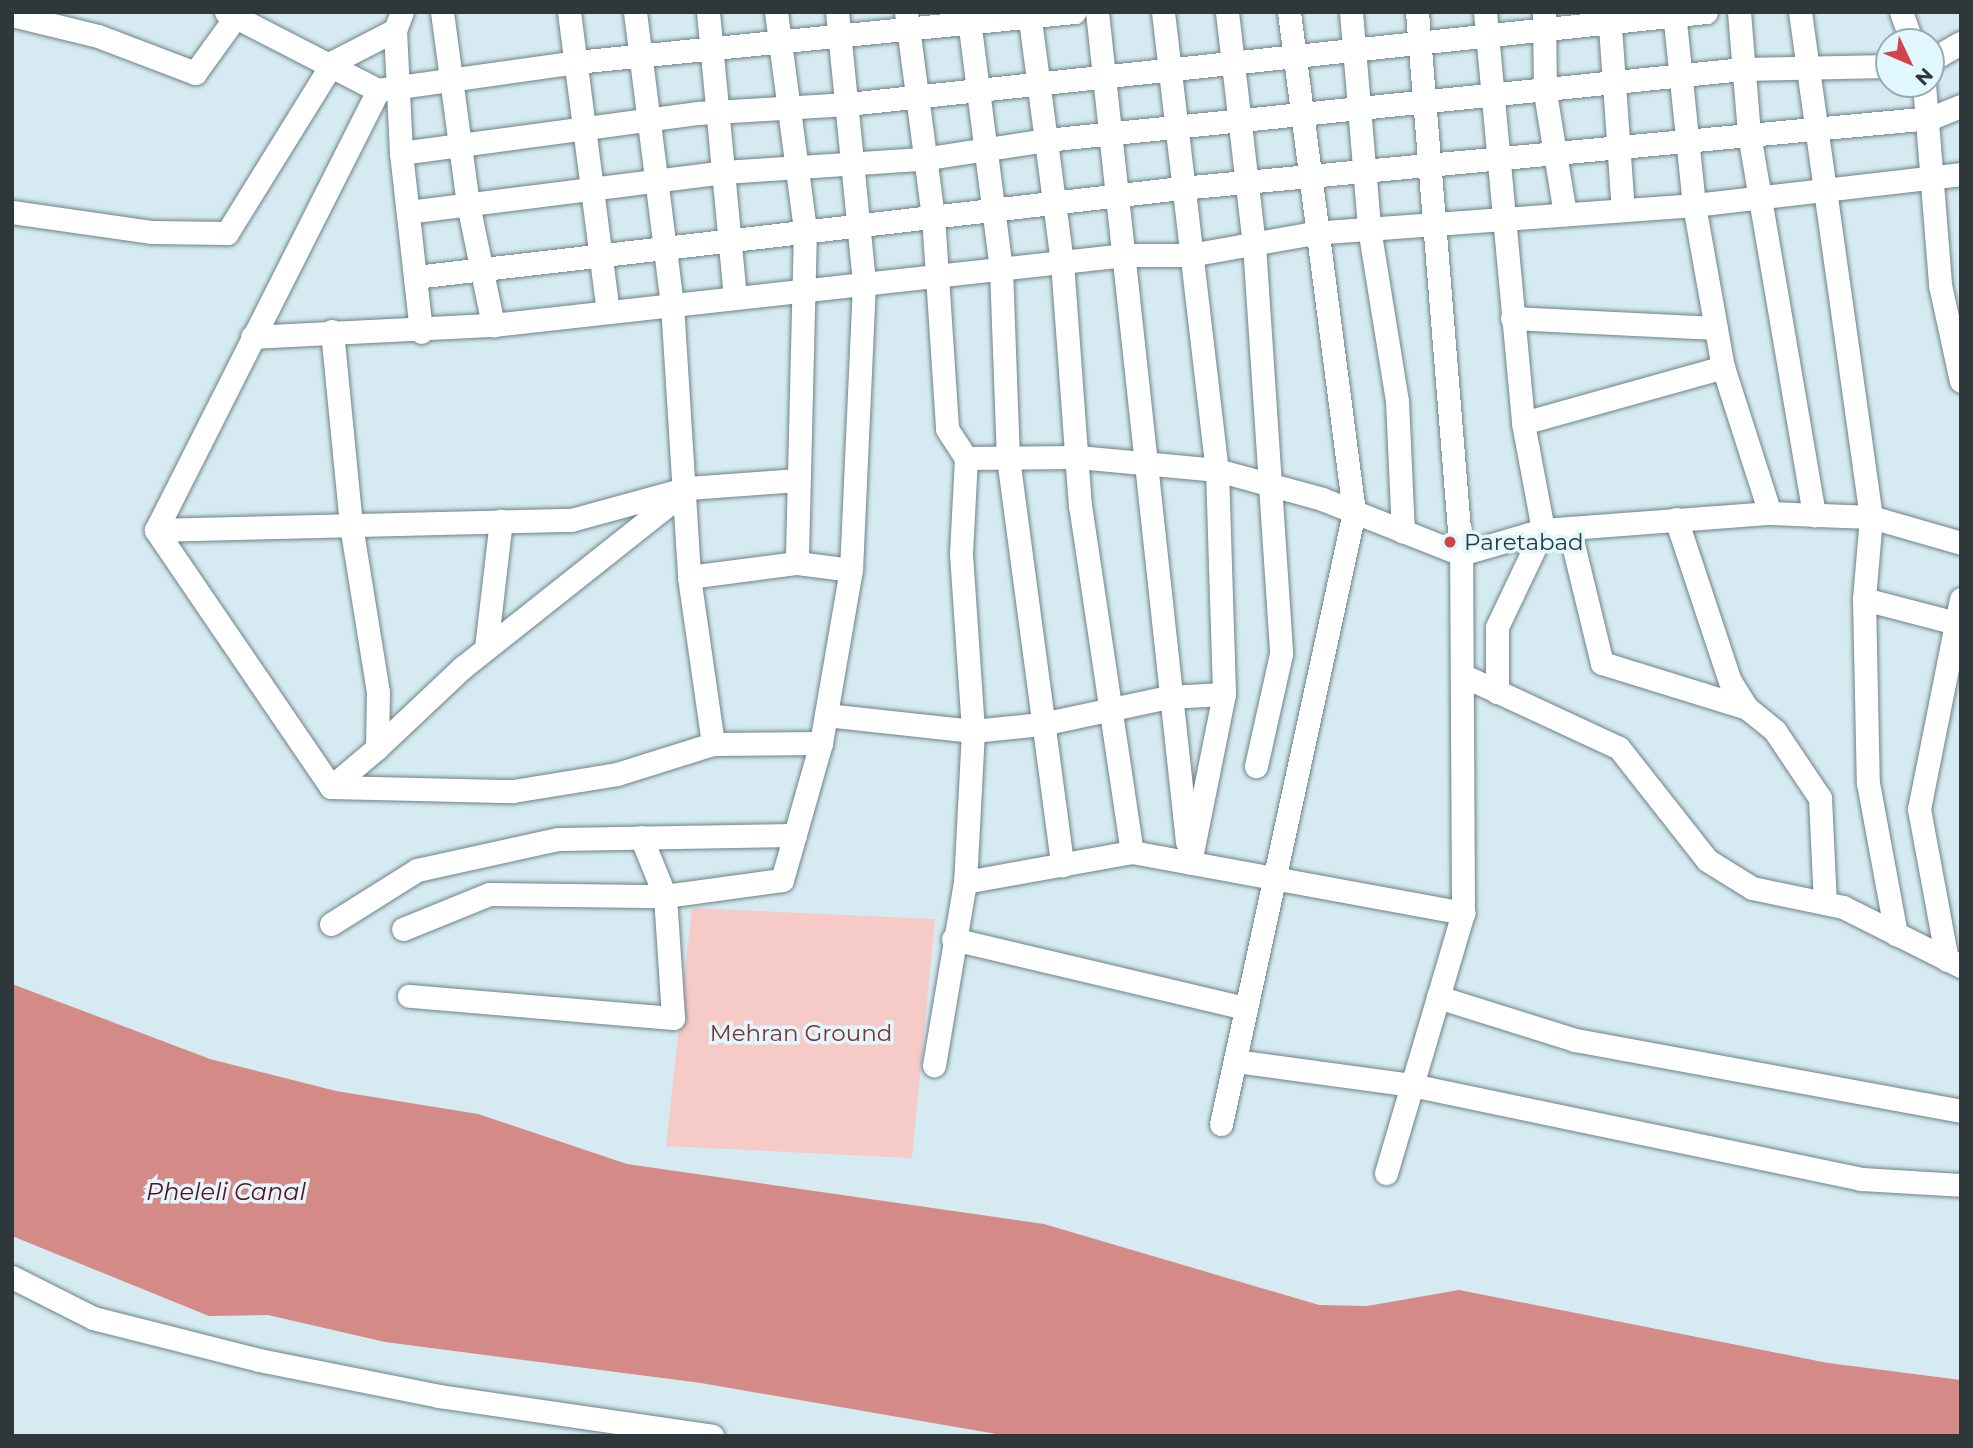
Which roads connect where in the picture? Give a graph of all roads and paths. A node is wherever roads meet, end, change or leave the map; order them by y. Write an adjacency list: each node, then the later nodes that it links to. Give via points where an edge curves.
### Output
1 (442, 12): 46 (street)
2 (569, 12): 38 (street)
3 (635, 12): 35 (street)
4 (708, 12): 32 (street)
5 (776, 12): 31 (street)
6 (837, 12): 28 (street)
7 (1074, 12): 19 (street)
8 (1097, 12): 44 (street)
9 (1163, 12): 41 (street)
10 (1227, 12): 39 (street)
11 (1289, 12): 36 (street)
12 (1351, 12): 33 (street)
13 (1417, 12): 29 (street)
14 (1485, 12): 27 (street)
15 (1706, 12): 20 (street)
16 (1739, 12): 43 (street)
17 (1800, 12): 42 (street)
18 (234, 14): 21 (street, via 195,73 98,37); 37 (street)
19 (1029, 14): 22 (street); 47 (street)
20 (1674, 14): 23 (street); 45 (street)
21 (12, 15)
22 (969, 18): 25 (street); 49 (street)
23 (1610, 19): 26 (street); 48 (street)
24 (399, 21): 37 (street); 50 (street)
25 (907, 22): 28 (street); 52 (street)
26 (1544, 22): 27 (street); 51 (street)
27 (1487, 37): 29 (street); 54 (street)
28 (839, 38): 31 (street); 55 (street)
29 (1419, 43): 33 (street); 56 (street)
30 (1961, 43): 34 (street)
31 (782, 45): 32 (street); 58 (street)
32 (710, 51): 35 (street); 60 (street)
33 (1354, 51): 36 (street); 59 (street)
34 (1945, 52)
35 (640, 57): 38 (street); 63 (street)
36 (1292, 57): 39 (street); 61 (street)
37 (333, 62): 50 (street); 99 (street, via 226,233 151,232)
38 (576, 62): 46 (street); 66 (street)
39 (1231, 62): 41 (street); 64 (street)
40 (1875, 66): 42 (street)
41 (1170, 67): 44 (street); 65 (street)
42 (1805, 67): 43 (street); 67 (street)
43 (1742, 69): 45 (street); 69 (street)
44 (1101, 74): 47 (street); 68 (street)
45 (1678, 78): 48 (street); 72 (street)
46 (452, 80): 50 (street); 71 (street)
47 (1038, 80): 49 (street); 70 (street)
48 (1618, 86): 51 (street); 74 (street)
49 (979, 87): 52 (street); 73 (street)
50 (387, 90): 75 (street); 130 (street)
51 (1545, 93): 54 (street); 76 (street)
52 (917, 95): 55 (street); 77 (street)
53 (1927, 98): 62 (street)
54 (1493, 99): 56 (street); 78 (street)
55 (848, 104): 58 (street); 79 (street)
56 (1428, 105): 59 (street); 80 (street)
57 (1961, 106): 62 (street)
58 (786, 109): 60 (street); 81 (street)
59 (1362, 110): 61 (street); 82 (street)
60 (720, 112): 63 (street); 83 (street)
61 (1298, 117): 64 (street); 85 (street)
62 (1931, 118): 67 (street); 86 (street)
63 (649, 122): 66 (street); 87 (street)
64 (1236, 124): 65 (street); 88 (street)
65 (1175, 126): 68 (street); 89 (street)
66 (586, 129): 71 (street); 91 (street)
67 (1814, 130): 69 (street); 90 (street)
68 (1109, 134): 70 (street); 93 (street)
69 (1749, 134): 72 (street); 92 (street)
70 (1046, 140): 73 (street); 94 (street)
71 (461, 143): 75 (street); 95 (street)
72 (1686, 144): 74 (street); 96 (street)
73 (984, 148): 77 (street); 98 (street)
74 (1620, 149): 76 (street); 97 (street)
75 (401, 153): 100 (street)
76 (1556, 154): 78 (street); 101 (street)
77 (922, 159): 79 (street); 102 (street)
78 (1498, 159): 80 (street); 103 (street)
79 (854, 164): 81 (street); 105 (street)
80 (1431, 164): 82 (street); 104 (street)
81 (796, 169): 83 (street); 106 (street)
82 (1366, 171): 85 (street); 107 (street)
83 (724, 172): 87 (street); 109 (street)
84 (1961, 174): 86 (street)
85 (1307, 177): 88 (street); 108 (street)
86 (1930, 177): 90 (street); 132 (street, via 1940,285)
87 (653, 182): 91 (street); 111 (street)
88 (1244, 184): 89 (street); 110 (street)
89 (1181, 188): 93 (street); 114 (street)
90 (1820, 188): 92 (street); 145 (street)
91 (592, 189): 95 (street); 112 (street)
92 (1760, 195): 96 (street); 144 (street)
93 (1117, 196): 94 (street); 113 (street)
94 (1055, 203): 98 (street); 115 (street)
95 (468, 204): 100 (street); 116 (street)
96 (1694, 205): 97 (street); 127 (street)
97 (1623, 210): 101 (street)
98 (993, 211): 102 (street); 117 (street)
99 (12, 212)
100 (408, 212): 118 (street)
101 (1565, 214): 103 (street)
102 (933, 216): 105 (street); 119 (street)
103 (1503, 219): 104 (street); 125 (street)
104 (1438, 222): 107 (street); 154 (street)
105 (860, 223): 106 (street); 120 (street)
106 (805, 228): 109 (street); 121 (street)
107 (1370, 229): 108 (street); 152 (street, via 1397,401)
108 (1313, 233): 110 (street); 142 (street)
109 (729, 236): 111 (street); 122 (street)
110 (1254, 244): 114 (street); 140 (street)
111 (663, 247): 112 (street); 123 (street)
112 (601, 253): 116 (street); 124 (street)
113 (1125, 255): 114 (street); 115 (street); 137 (street)
114 (1190, 255): 138 (street)
115 (1062, 262): 117 (street); 134 (street)
116 (479, 269): 118 (street); 126 (street)
117 (1001, 269): 119 (street); 136 (street)
118 (415, 277): 129 (street)
119 (936, 279): 120 (street); 135 (street, via 947,429)
120 (864, 282): 121 (street); 156 (street)
121 (805, 289): 122 (street); 139 (street)
122 (735, 295): 123 (street)
123 (672, 304): 124 (street); 141 (street)
124 (608, 311): 126 (street)
125 (1512, 317): 127 (street); 133 (street)
126 (493, 326): 129 (street)
127 (1716, 328): 131 (street)
128 (332, 331): 129 (street); 130 (street); 148 (street)
129 (421, 332)
130 (252, 337): 150 (street)
131 (1723, 367): 133 (street); 143 (street)
132 (1961, 381)
133 (1523, 423): 151 (street)
134 (1077, 457): 136 (street); 137 (street); 167 (street)
135 (966, 458): 136 (street); 170 (street, via 961,554)
136 (1008, 458): 169 (street)
137 (1142, 462): 138 (street); 165 (street)
138 (1217, 470): 140 (street); 164 (street)
139 (798, 480): 141 (street); 155 (street)
140 (1273, 485): 142 (street); 174 (street, via 1281,654)
141 (688, 488): 147 (street, via 571,520); 157 (street); 161 (street)
142 (1354, 512): 152 (street); 181 (street)
143 (1770, 513): 144 (street); 146 (street)
144 (1814, 515): 145 (street)
145 (1871, 517): 153 (street); 158 (street)
146 (1676, 519): 149 (street); 166 (street, via 1730,681)
147 (501, 521): 148 (street); 161 (street)
148 (351, 525): 150 (street); 173 (street, via 378,692)
149 (1569, 528): 151 (street); 166 (street, via 1602,663)
150 (156, 530): 175 (street)
151 (1543, 530): 154 (street); 163 (street, via 1497,626)
152 (1403, 532): 154 (street)
153 (1961, 543)
154 (1461, 554): 162 (street)
155 (797, 563): 156 (street); 157 (street)
156 (852, 570): 168 (street)
157 (689, 577): 172 (street)
158 (1864, 599): 160 (street); 188 (street, via 1868,783)
159 (1961, 600): 160 (street)
160 (1956, 623): 190 (street, via 1919,809)
161 (486, 648): 173 (street)
162 (1462, 675): 163 (street); 185 (street)
163 (1497, 692): 184 (street, via 1619,748 1707,860 1752,888)
164 (1224, 694): 165 (street); 179 (street)
165 (1168, 697): 167 (street); 179 (street)
166 (1748, 708): 184 (street, via 1775,731 1820,798)
167 (1108, 711): 169 (street); 178 (street)
168 (826, 715): 170 (street); 171 (street)
169 (1042, 724): 170 (street); 180 (street)
170 (973, 731): 182 (street)
171 (821, 743): 172 (street); 176 (street)
172 (713, 744): 175 (street, via 617,774 513,791)
173 (377, 748): 175 (street)
174 (1256, 766)
175 (331, 787)
176 (795, 835): 177 (street); 183 (street, via 782,880)
177 (641, 837): 183 (street); 186 (street, via 558,839 417,870)
178 (1132, 852): 179 (street); 180 (street)
179 (1190, 863): 181 (street)
180 (1062, 865): 182 (street)
181 (1275, 876): 185 (street); 193 (street)
182 (965, 882): 189 (street)
183 (665, 896): 187 (street, via 489,894); 191 (street, via 673,1018)
184 (1825, 903): 188 (street)
185 (1463, 913): 192 (street)
186 (331, 924)
187 (403, 929)
188 (1896, 934): 190 (street)
189 (954, 939): 193 (street); 195 (street)
190 (1954, 963)
191 (410, 996)
192 (1438, 997): 196 (street); 197 (street, via 1575,1040)
193 (1246, 1008): 194 (street)
194 (1234, 1061): 196 (street); 198 (street)
195 (934, 1065)
196 (1412, 1085): 199 (street); 200 (street, via 1861,1179)
197 (1961, 1111)
198 (1221, 1124)
199 (1386, 1173)
200 (1961, 1185)
201 (12, 1277): 202 (street, via 93,1318 259,1360 439,1396)
202 (712, 1436)

